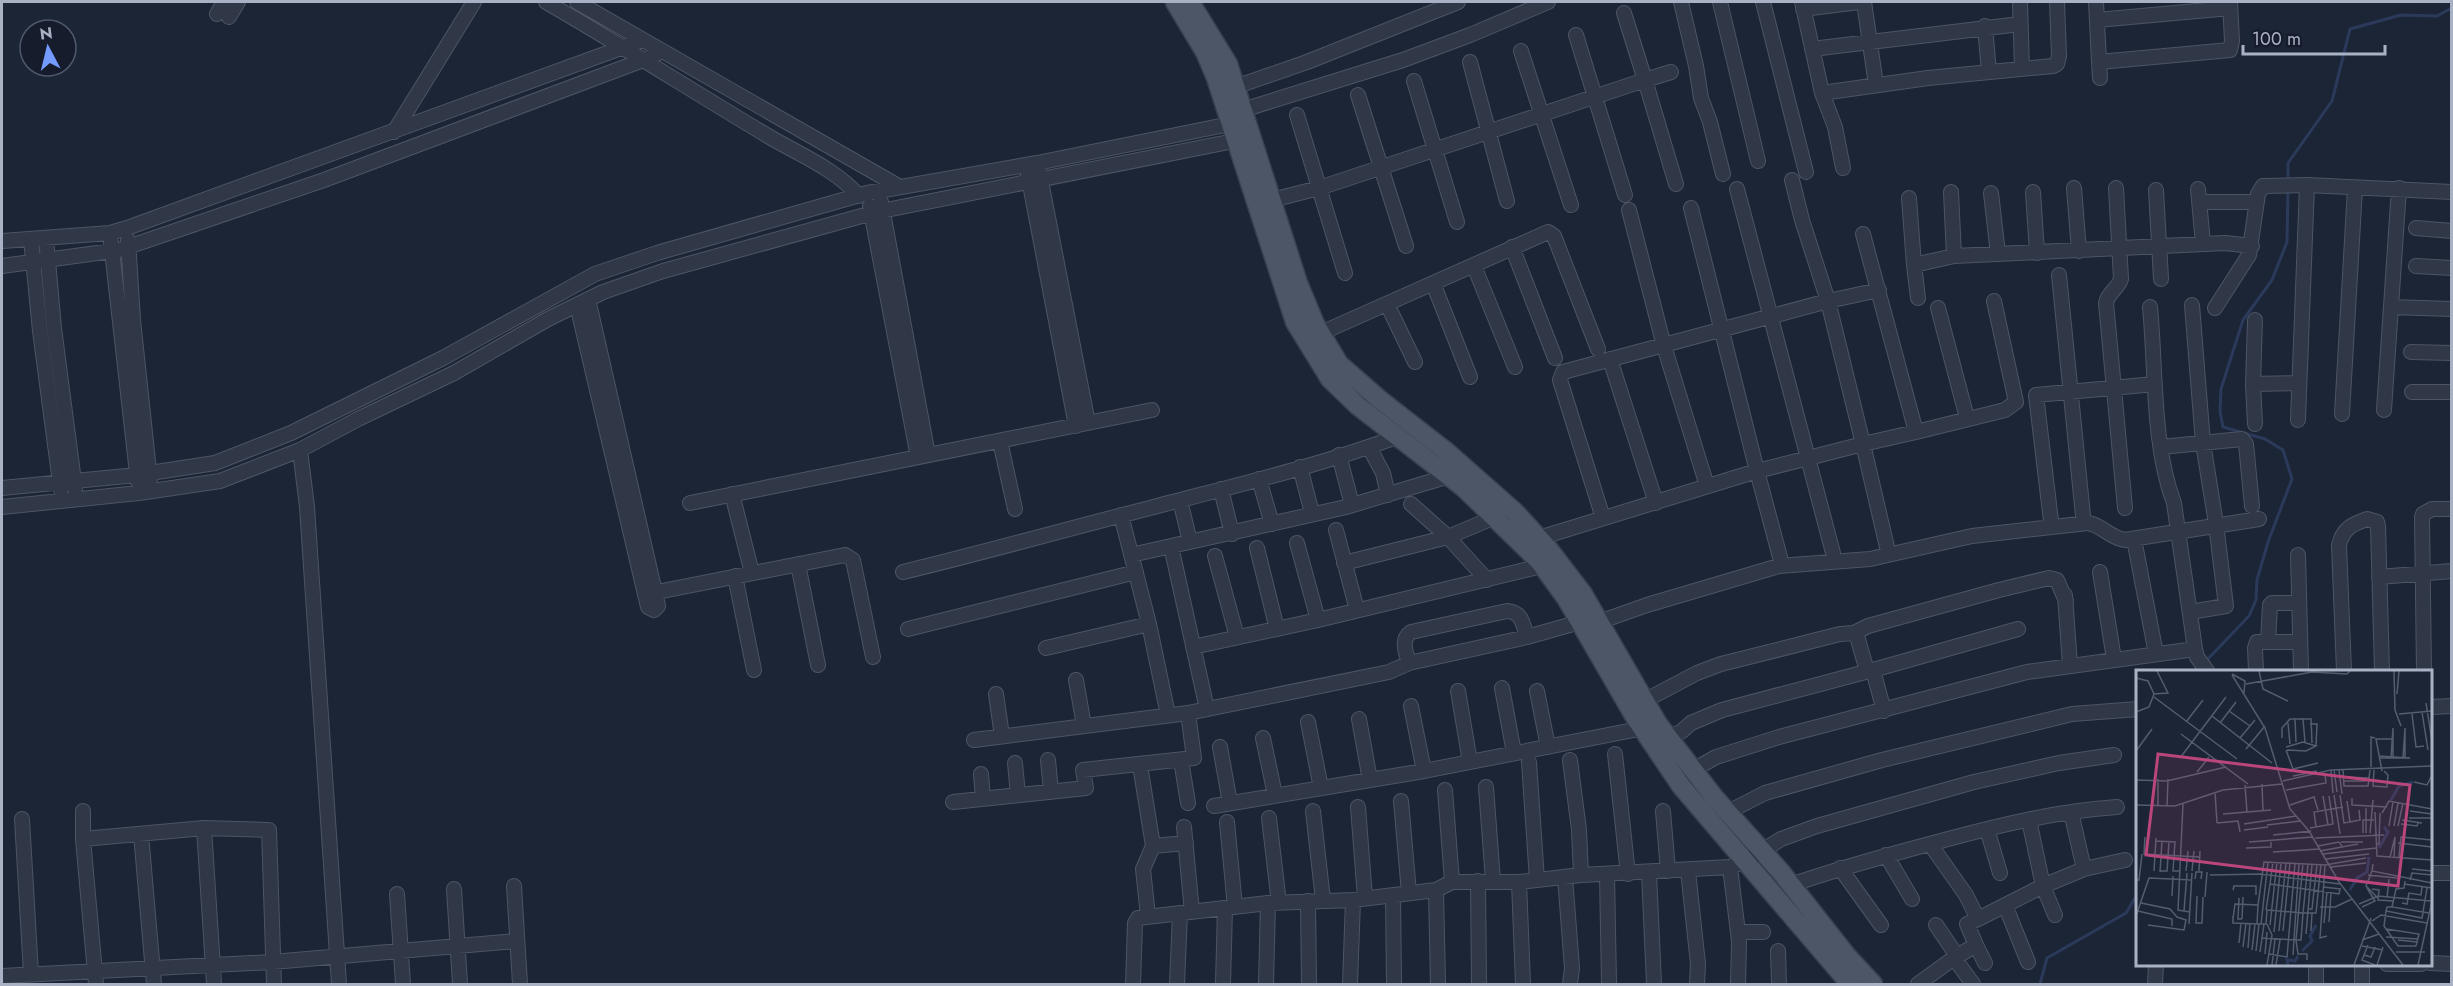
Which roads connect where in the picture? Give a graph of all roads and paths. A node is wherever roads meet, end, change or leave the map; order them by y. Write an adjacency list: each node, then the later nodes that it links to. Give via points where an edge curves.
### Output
1 (238, 2): 19 (street)
2 (474, 2): 48 (street)
3 (546, 2): 27 (street)
4 (577, 2): 25 (street)
5 (1174, 2): 47 (main road, via 1205,52)
6 (1190, 2): 41 (main road, via 1228,64)
7 (1458, 2): 41 (street)
8 (1548, 2): 47 (street)
9 (1681, 2): 56 (street, via 1701,98)
10 (1720, 2): 51 (street)
11 (1763, 2): 55 (street)
12 (1858, 2): 17 (street)
13 (1864, 2): 26 (street)
14 (2020, 2): 22 (street)
15 (2057, 2): 34 (street, via 2059,60 2053,66)
16 (2096, 2): 21 (street)
17 (1803, 5): 28 (street)
18 (2230, 5): 21 (street); 32 (street, via 2230,50)
19 (223, 11)
20 (1624, 13): 38 (street)
21 (2097, 20): 32 (street)
22 (2020, 24): 23 (street); 34 (street)
23 (1985, 26): 26 (street); 36 (street)
24 (1576, 35): 44 (street)
25 (644, 40): 27 (street); 29 (street)
26 (1870, 42): 28 (street); 40 (street)
27 (627, 48): 31 (street); 48 (street)
28 (1812, 49): 42 (street)
29 (662, 51): 31 (street); 61 (street)
30 (1521, 51): 46 (street)
31 (645, 59): 72 (street); 93 (street, via 324,180)
32 (2100, 62): 37 (street)
33 (1470, 63): 49 (street)
34 (2022, 69): 36 (street)
35 (1671, 72): 38 (street)
36 (1989, 72): 40 (street)
37 (2100, 78)
38 (1645, 80): 44 (street); 59 (street)
39 (1414, 81): 50 (street)
40 (1876, 85): 42 (street)
41 (1236, 87): 47 (main road)
42 (1822, 93): 54 (street, via 1835,128)
43 (1359, 95): 53 (street)
44 (1595, 97): 46 (street); 74 (street)
45 (1297, 115): 62 (street)
46 (1542, 115): 49 (street); 79 (street)
47 (1239, 125): 52 (street); 57 (street); 76 (main road); 155 (main road, via 1295,322 1330,379)
48 (394, 132): 84 (street)
49 (1488, 132): 50 (street); 77 (street)
50 (1435, 150): 53 (street); 83 (street)
51 (1758, 161)
52 (1032, 164): 57 (street); 61 (street)
53 (1382, 168): 62 (street); 94 (street)
54 (1843, 168)
55 (1806, 172)
56 (1723, 174)
57 (1036, 180): 82 (street); 152 (street)
58 (1792, 180): 117 (street)
59 (1676, 184)
60 (2302, 185): 65 (street); 78 (street, via 2260,189); 140 (street)
61 (900, 188): 72 (street)
62 (1319, 188): 76 (street); 111 (street)
63 (2074, 188): 100 (street)
64 (2116, 188): 98 (street)
65 (2355, 188): 66 (street); 149 (street)
66 (2399, 188): 71 (street); 123 (street)
67 (1737, 189): 127 (street)
68 (2156, 190): 95 (street)
69 (1951, 192): 103 (street)
70 (2033, 192): 101 (street)
71 (2451, 192)
72 (869, 193): 82 (street); 167 (street, via 596,274 443,358 291,433 215,463)
73 (1991, 193): 102 (street)
74 (1625, 195)
75 (1909, 198): 106 (street)
76 (1272, 200): 130 (main road, via 1298,283)
77 (1507, 201)
78 (2257, 202): 92 (street, via 2198,195); 96 (street)
79 (1571, 205)
80 (1691, 208): 129 (street)
81 (1629, 210): 131 (street)
82 (877, 212): 119 (street, via 663,271); 163 (street)
83 (1457, 222)
84 (127, 228): 87 (street); 93 (street)
85 (2416, 228): 86 (street)
86 (2451, 231)
87 (110, 233): 89 (street); 99 (street)
88 (1863, 234): 115 (street)
89 (46, 238): 90 (street); 104 (street)
90 (31, 239): 91 (street); 105 (street)
91 (2, 241)
92 (2203, 244): 95 (street); 96 (street)
93 (128, 246): 99 (street); 167 (street)
94 (1406, 246)
95 (2160, 246): 98 (street); 113 (street)
96 (2252, 246): 125 (street, via 2244,266)
97 (1512, 247): 108 (street); 132 (street, via 1552,233); 135 (street)
98 (2120, 249): 100 (street); 143 (street, via 2120,284 2106,303)
99 (112, 251): 104 (street); 167 (street)
100 (2079, 251): 101 (street)
101 (2037, 253): 102 (street)
102 (1998, 254): 103 (street)
103 (1954, 256): 106 (street)
104 (48, 260): 105 (street); 170 (street)
105 (33, 263): 107 (street); 170 (street)
106 (1914, 265): 116 (street)
107 (2, 266)
108 (1474, 266): 114 (street); 138 (street)
109 (2416, 266): 110 (street)
110 (2451, 268)
111 (1345, 273)
112 (2059, 275): 144 (street)
113 (2161, 279)
114 (1433, 284): 120 (street); 139 (street)
115 (1879, 290): 117 (street); 154 (street)
116 (1918, 298)
117 (1828, 301): 127 (street); 158 (street)
118 (1994, 301): 150 (street, via 2016,402 2005,410)
119 (583, 302): 161 (street, via 454,374); 220 (street, via 650,593)
120 (1388, 304): 130 (street); 137 (street)
121 (2192, 305): 157 (street)
122 (2150, 307): 141 (street)
123 (2391, 307): 126 (street); 148 (street)
124 (1938, 308): 150 (street)
125 (2215, 308)
126 (2451, 309)
127 (1772, 316): 129 (street); 164 (street)
128 (2255, 320): 142 (street)
129 (1720, 329): 131 (street); 166 (street)
130 (1321, 333): 199 (main road, via 1339,364 1447,452)
131 (1664, 346): 136 (street); 171 (street)
132 (1598, 349)
133 (2411, 352): 134 (street)
134 (2451, 353)
135 (1555, 358)
136 (1610, 359): 180 (street); 191 (street, via 1563,372 1560,378)
137 (1415, 362)
138 (1515, 367)
139 (1470, 377)
140 (2298, 383): 142 (street); 151 (street)
141 (2156, 384): 143 (street); 160 (street)
142 (2253, 384): 153 (street)
143 (2114, 387): 144 (street); 185 (street)
144 (2070, 392): 189 (street); 192 (street, via 2035,397)
145 (2412, 392): 146 (street)
146 (2451, 392)
147 (1152, 410): 152 (street)
148 (2384, 410)
149 (2342, 414)
150 (1967, 418): 154 (street)
151 (2298, 420)
152 (1082, 424): 156 (street)
153 (2255, 424)
154 (1916, 432): 158 (street)
155 (1399, 436): 159 (street); 168 (main road)
156 (1000, 441): 163 (street); 184 (street)
157 (2203, 443): 160 (street); 194 (street); 194 (street, via 2244,441 2256,512)
158 (1863, 444): 164 (street); 204 (street)
159 (1369, 447): 162 (street); 176 (street, via 1383,472)
160 (2161, 447): 196 (street)
161 (300, 450): 174 (street, via 220,481); 374 (street)
162 (1339, 455): 165 (street); 182 (street)
163 (923, 456): 175 (street)
164 (1809, 457): 166 (street); 206 (street)
165 (1300, 467): 169 (street); 187 (street)
166 (1757, 471): 171 (street); 210 (street)
167 (143, 474): 170 (street); 174 (street)
168 (1449, 476): 176 (street); 190 (main road)
169 (1259, 479): 173 (street); 193 (street)
170 (67, 481): 172 (street); 177 (street)
171 (1707, 486): 180 (street)
172 (2, 488)
173 (1221, 489): 178 (street); 197 (street)
174 (146, 492): 177 (street)
175 (732, 494): 179 (street); 219 (street)
176 (1388, 495): 182 (street)
177 (70, 500): 183 (street)
178 (1180, 500): 188 (street); 201 (street)
179 (690, 503)
180 (1656, 503): 191 (street)
181 (1411, 504): 198 (street)
182 (1352, 505): 187 (street)
183 (2, 507)
184 (1015, 508)
185 (2126, 508)
186 (2451, 509): 218 (street, via 2432,509 2423,514)
187 (1312, 513): 193 (street)
188 (1121, 515): 207 (street); 215 (street)
189 (2083, 516)
190 (1496, 517): 198 (street); 213 (main road)
191 (1603, 518): 199 (street)
192 (2052, 521)
193 (1272, 524): 197 (street)
194 (2216, 524): 196 (street); 227 (street, via 2226,606)
195 (1336, 531): 211 (street)
196 (2178, 531): 200 (street); 227 (street)
197 (1232, 534): 201 (street)
198 (1448, 537): 211 (street); 222 (street)
199 (1539, 538): 213 (main road)
200 (2134, 539): 230 (street, via 2114,538 2096,524 2088,523 1972,537 1877,558 1779,566); 243 (street)
201 (1190, 542): 203 (street)
202 (1297, 543): 228 (street)
203 (1171, 546): 207 (street); 240 (street)
204 (1887, 547)
205 (1257, 548): 232 (street)
206 (1833, 553)
207 (1131, 555): 216 (street)
208 (2298, 555): 225 (street)
209 (1215, 556): 236 (street)
210 (1781, 561)
211 (1344, 562): 226 (street)
212 (798, 564): 219 (street); 244 (street, via 845,555 853,560); 247 (street)
213 (1550, 564): 222 (street); 229 (main road); 230 (main road, via 1583,594)
214 (2451, 571): 218 (street)
215 (903, 572)
216 (1136, 572): 231 (street); 234 (street)
217 (2100, 572): 245 (street)
218 (2423, 572): 221 (street); 255 (street)
219 (752, 573): 220 (street)
220 (735, 576): 249 (street)
221 (2379, 577): 253 (street, via 2378,526 2367,519 2349,526 2339,545); 254 (street)
222 (1488, 580): 226 (street)
223 (2064, 581): 224 (street)
224 (2066, 602): 235 (street, via 2057,580 2049,578); 248 (street)
225 (2298, 603): 238 (street, via 2270,605); 239 (street)
226 (1357, 610): 228 (street)
227 (2190, 612): 242 (street)
228 (1318, 620): 232 (street)
229 (1580, 622): 237 (street); 274 (main road)
230 (1599, 622): 262 (main road)
231 (1149, 624): 241 (street); 270 (street)
232 (1277, 628): 236 (street)
233 (2018, 628): 256 (street)
234 (908, 629)
235 (1854, 633): 256 (street); 262 (street, via 1721,664)
236 (1237, 637): 240 (street)
237 (1527, 637): 246 (street); 246 (street, via 1521,618 1507,611 1411,632 1404,643)
238 (2268, 642): 239 (street); 251 (street, via 2255,645)
239 (2299, 642): 252 (street)
240 (1193, 647): 266 (street)
241 (1046, 648)
242 (2196, 653): 243 (street); 250 (street)
243 (2156, 654): 245 (street)
244 (873, 657)
245 (2114, 659): 248 (street)
246 (1409, 663): 266 (street, via 1389,672)
247 (818, 664)
248 (2070, 666): 268 (street, via 2027,672)
249 (754, 670)
250 (2206, 670)
251 (2256, 670)
252 (2301, 670)
253 (2344, 670)
254 (2382, 670)
255 (2424, 670)
256 (1870, 671): 268 (street); 274 (street, via 1722,710 1691,723 1683,731)
257 (1076, 680): 273 (street)
258 (1502, 688): 280 (street)
259 (1458, 691): 286 (street)
260 (1537, 691): 279 (street)
261 (996, 694): 275 (street)
262 (1644, 701): 274 (main road)
263 (1411, 706): 291 (street)
264 (2451, 706): 265 (street)
265 (2432, 707)
266 (1207, 709): 269 (street)
267 (2136, 709): 311 (street, via 2072,714 1882,760 1765,793)
268 (1884, 711): 290 (street, via 1779,737 1716,757)
269 (1188, 713): 270 (street); 284 (street, via 1194,758)
270 (1168, 715): 273 (street)
271 (1359, 719): 293 (street)
272 (1308, 722): 295 (street)
273 (1084, 726): 275 (street)
274 (1656, 730): 279 (street); 290 (main road); 328 (main road, via 1681,786)
275 (1002, 736): 277 (street)
276 (1263, 738): 299 (street)
277 (974, 740)
278 (1220, 747): 304 (street)
279 (1548, 747): 280 (street)
280 (1514, 753): 286 (street)
281 (1616, 753): 338 (street)
282 (2114, 755): 325 (street, via 1974,782 1817,826 1781,839)
283 (1048, 760): 297 (street)
284 (1181, 760): 289 (street); 303 (street)
285 (1570, 760): 339 (street)
286 (1470, 762): 291 (street)
287 (1529, 762): 341 (street)
288 (1015, 763): 298 (street)
289 (1140, 765): 297 (street, via 1083,770 1086,788); 324 (street)
290 (1693, 770): 311 (main road)
291 (1424, 771): 293 (street)
292 (981, 774): 300 (street)
293 (1370, 780): 295 (street)
294 (1486, 787): 343 (street)
295 (1321, 788): 299 (street)
296 (1445, 790): 344 (street)
297 (1051, 792): 298 (street)
298 (1018, 795): 300 (street)
299 (1275, 795): 304 (street)
300 (983, 799): 302 (street)
301 (1401, 801): 351 (street)
302 (952, 802)
303 (1188, 803)
304 (1230, 803): 305 (street)
305 (1214, 806)
306 (1358, 807): 355 (street)
307 (2117, 807): 312 (street)
308 (83, 811): 321 (street)
309 (1313, 811): 356 (street)
310 (1663, 811): 331 (street)
311 (1728, 812): 325 (main road)
312 (2071, 812): 315 (street); 330 (street)
313 (1269, 818): 357 (street)
314 (22, 819): 386 (street)
315 (2029, 820): 319 (street); 348 (street)
316 (1227, 822): 359 (street)
317 (1184, 827): 322 (street)
318 (204, 828): 320 (street); 376 (street, via 269,830); 381 (street)
319 (1987, 829): 323 (street); 334 (street)
320 (141, 834): 321 (street); 385 (street)
321 (83, 839): 388 (street)
322 (1186, 843): 324 (street); 360 (street)
323 (1930, 844): 326 (street); 363 (street, via 1965,895)
324 (1153, 846): 362 (street, via 1143,869)
325 (1762, 851): 328 (street); 346 (main road)
326 (1886, 855): 329 (street); 354 (street)
327 (2125, 860): 330 (street)
328 (1738, 864): 332 (street); 366 (street); 412 (main road)
329 (1840, 868): 346 (street); 364 (street)
330 (2084, 869): 348 (street)
331 (1668, 871): 332 (street); 333 (street)
332 (1688, 871): 409 (street)
333 (1649, 873): 338 (street); 408 (street)
334 (2000, 873)
335 (2432, 873): 336 (street)
336 (2451, 873)
337 (1607, 874): 338 (street); 339 (street); 407 (street)
338 (1628, 874)
339 (1581, 875): 340 (street)
340 (1565, 877): 341 (street); 406 (street)
341 (1537, 880): 345 (street)
342 (1478, 881): 343 (street); 344 (street); 404 (street)
343 (1494, 881): 345 (street)
344 (1452, 882): 350 (street)
345 (1519, 882): 405 (street)
346 (1791, 885): 413 (main road)
347 (514, 886): 369 (street)
348 (2043, 886): 358 (street); 361 (street)
349 (454, 889): 370 (street)
350 (1436, 890): 351 (street); 403 (street)
351 (1409, 893): 353 (street)
352 (397, 894): 372 (street)
353 (1393, 895): 355 (street); 402 (street)
354 (1912, 898)
355 (1359, 899): 356 (street); 401 (street)
356 (1315, 901): 357 (street); 400 (street)
357 (1274, 903): 359 (street); 399 (street)
358 (2005, 905): 363 (street); 377 (street)
359 (1230, 908): 360 (street); 398 (street)
360 (1186, 912): 362 (street); 397 (street)
361 (2055, 915)
362 (1148, 916): 396 (street, via 1138,918 1135,924)
363 (1973, 921): 368 (street); 371 (street)
364 (1881, 925)
365 (1936, 925): 368 (street)
366 (1738, 932): 367 (street); 410 (street)
367 (1762, 932)
368 (1945, 938): 375 (street)
369 (516, 941): 370 (street); 395 (street)
370 (458, 945): 372 (street); 394 (street)
371 (1976, 945): 375 (street); 378 (street)
372 (401, 949): 374 (street); 393 (street)
373 (1778, 951): 411 (street)
374 (337, 956): 376 (street); 392 (street)
375 (1956, 957): 414 (street); 415 (street)
376 (272, 962): 381 (street); 391 (street)
377 (2028, 962)
378 (1985, 963)
379 (2432, 963): 380 (street)
380 (2451, 964)
381 (213, 965): 385 (street); 390 (street)
382 (2156, 965): 416 (street)
383 (2316, 965): 417 (street)
384 (2362, 965): 418 (street)
385 (153, 967): 388 (street); 389 (street)
386 (31, 974): 387 (street); 388 (street)
387 (2, 976)
388 (95, 977)
389 (154, 984)
390 (214, 984)
391 (274, 984)
392 (339, 984)
393 (403, 984)
394 (460, 984)
395 (520, 984)
396 (1133, 984)
397 (1177, 984)
398 (1223, 984)
399 (1266, 984)
400 (1309, 984)
401 (1350, 984)
402 (1394, 984)
403 (1438, 984)
404 (1479, 984)
405 (1523, 984)
406 (1570, 984)
407 (1610, 984)
408 (1654, 984)
409 (1697, 984)
410 (1738, 984)
411 (1779, 984)
412 (1850, 984)
413 (1873, 984)
414 (1919, 984)
415 (1973, 984)
416 (2155, 984)
417 (2316, 984)
418 (2362, 984)

